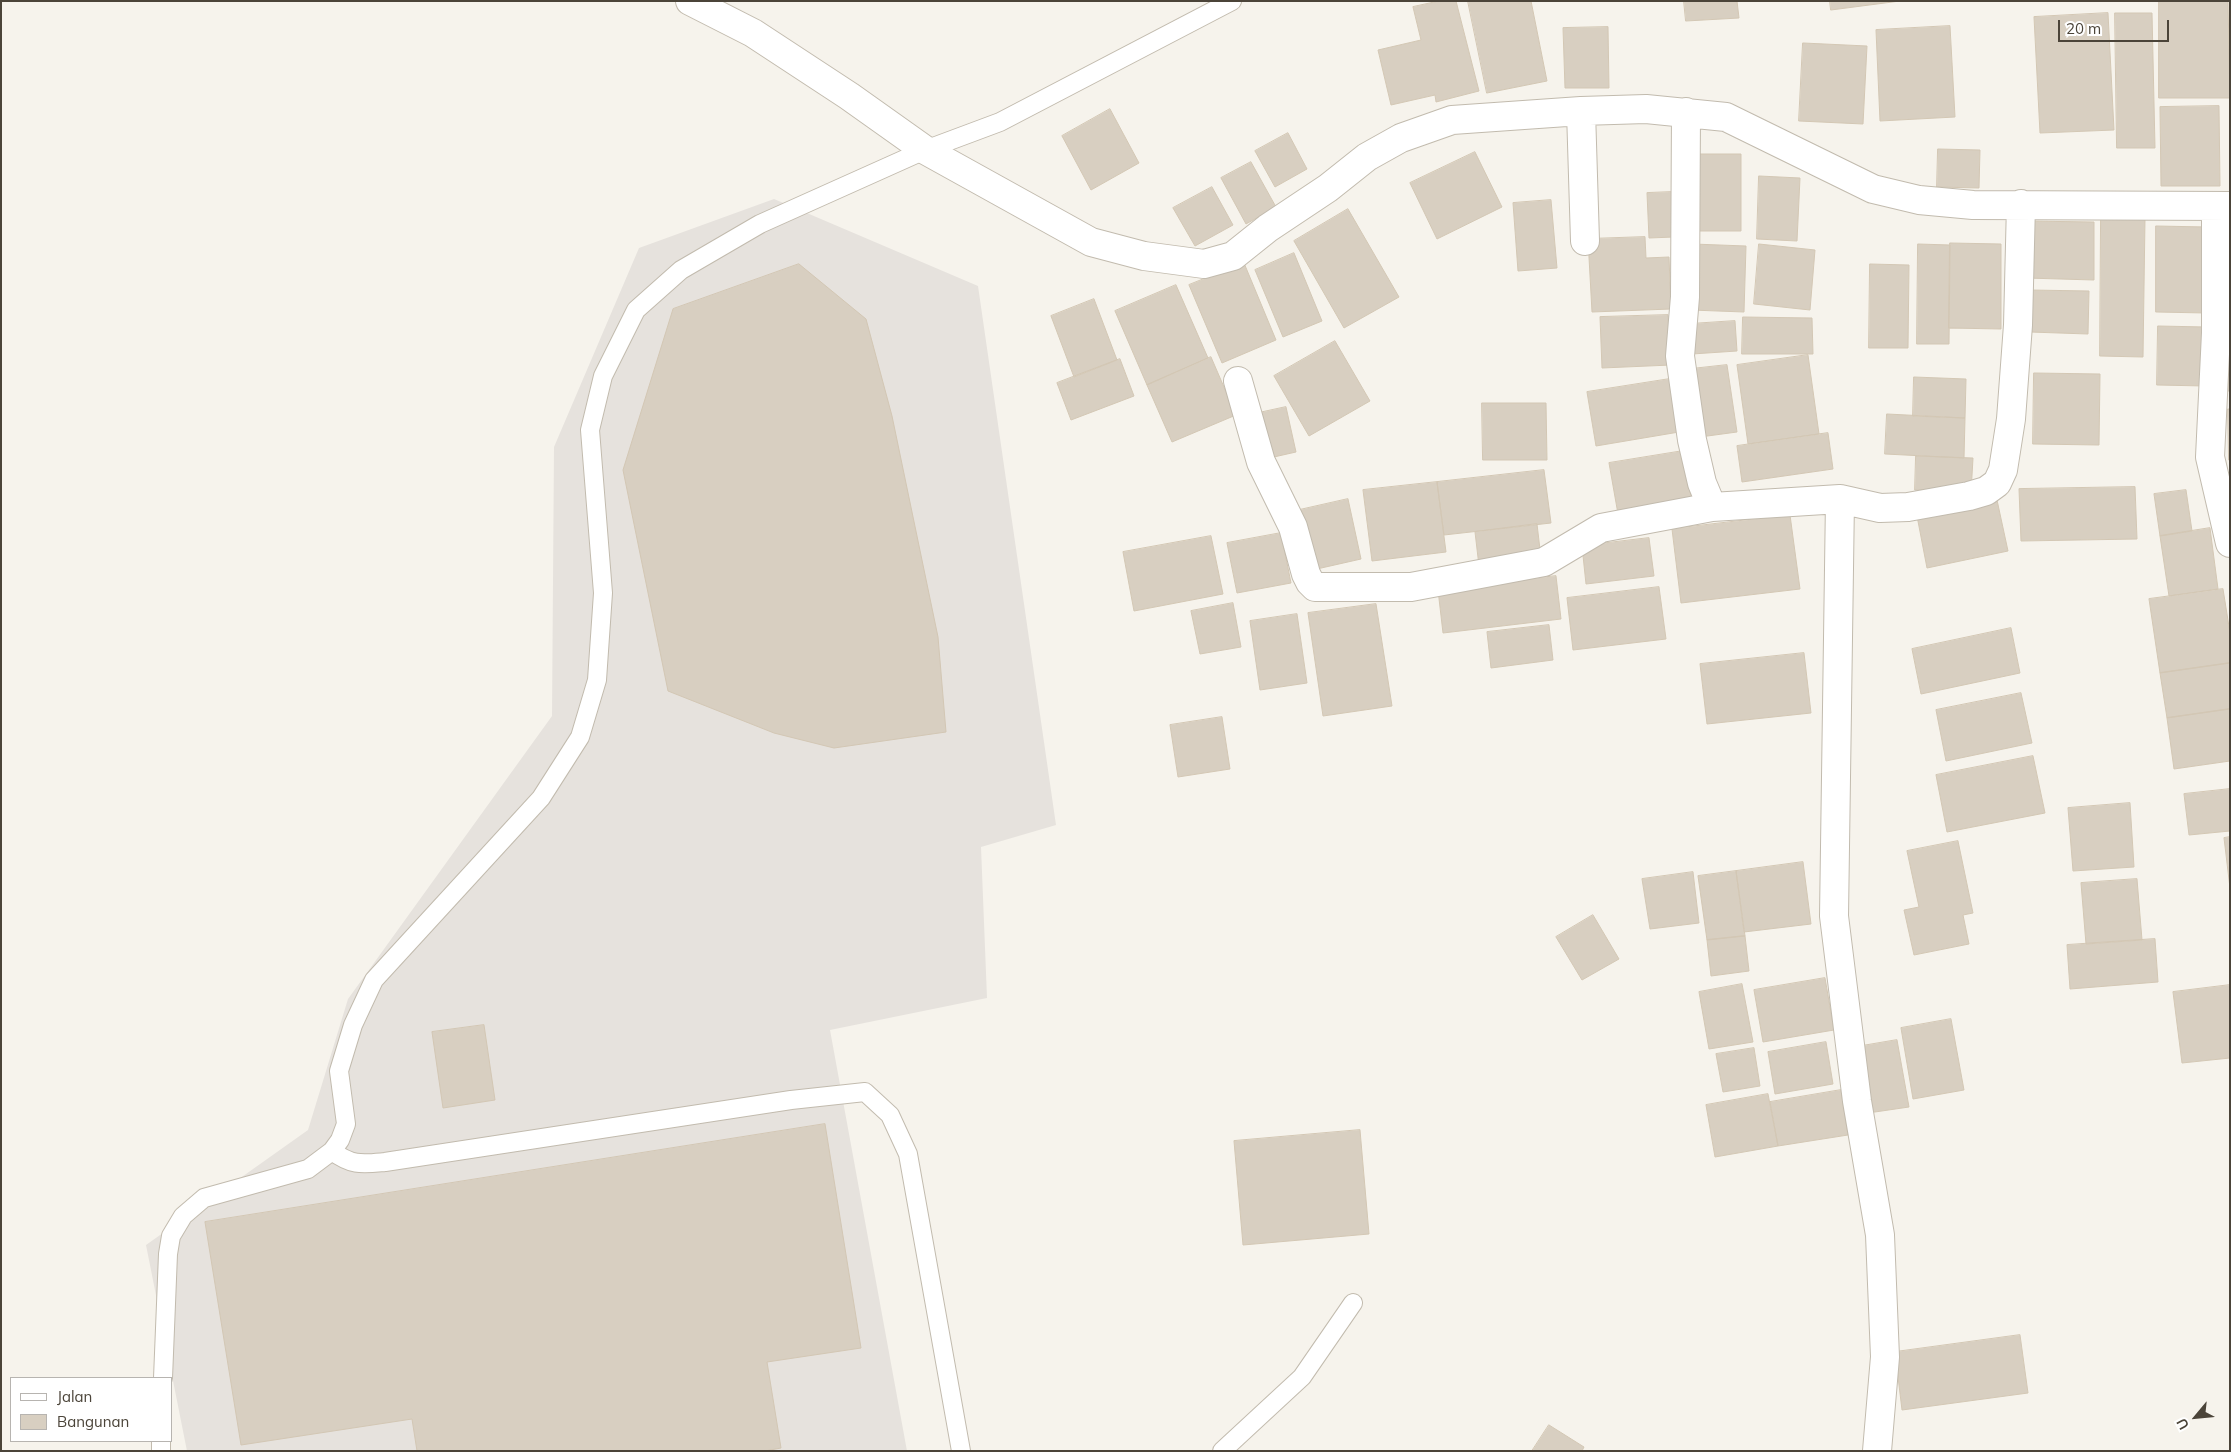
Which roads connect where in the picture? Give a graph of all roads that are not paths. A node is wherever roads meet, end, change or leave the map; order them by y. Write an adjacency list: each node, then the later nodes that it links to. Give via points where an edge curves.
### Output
1 (1232, 1): 5 (lane, via 1000,122)
2 (697, 4): 5 (street, via 753,33)
3 (1581, 110): 4 (street); 5 (street, via 1452,120 1401,138 1367,157 1233,256 1204,264 1144,256 1091,242); 8 (street)
4 (1686, 112): 6 (street, via 1726,117 1873,189 1919,200 1973,205); 11 (street, via 1686,278 1680,356 1692,440 1702,483)
5 (924, 150): 13 (lane, via 760,224 681,270 636,310 603,376 590,430 602,593 597,680 580,737 541,798 374,980 353,1025 339,1070 346,1124)
6 (2021, 204): 7 (street); 10 (street, via 2018,325 2011,419 2004,470 1997,483 1969,496 1908,507 1880,508)
7 (2223, 206): 12 (street, via 2210,457)
8 (1585, 241)
9 (1238, 382): 11 (street, via 1260,462 1293,527 1306,574 1315,587 1411,587 1544,562 1601,528)
10 (1840, 499): 11 (street); 18 (street, via 1834,916 1857,1100 1880,1235 1885,1357)
11 (1712, 507)
12 (2230, 543)
13 (332, 1151): 15 (lane, via 308,1169 204,1198 183,1216 171,1236 168,1254); 16 (lane, via 345,1161 385,1162 792,1100 865,1092 890,1114 908,1154)
14 (1354, 1303): 17 (lane, via 1302,1377)
15 (164, 1377)
16 (961, 1451)
17 (1222, 1451)
18 (1877, 1451)

